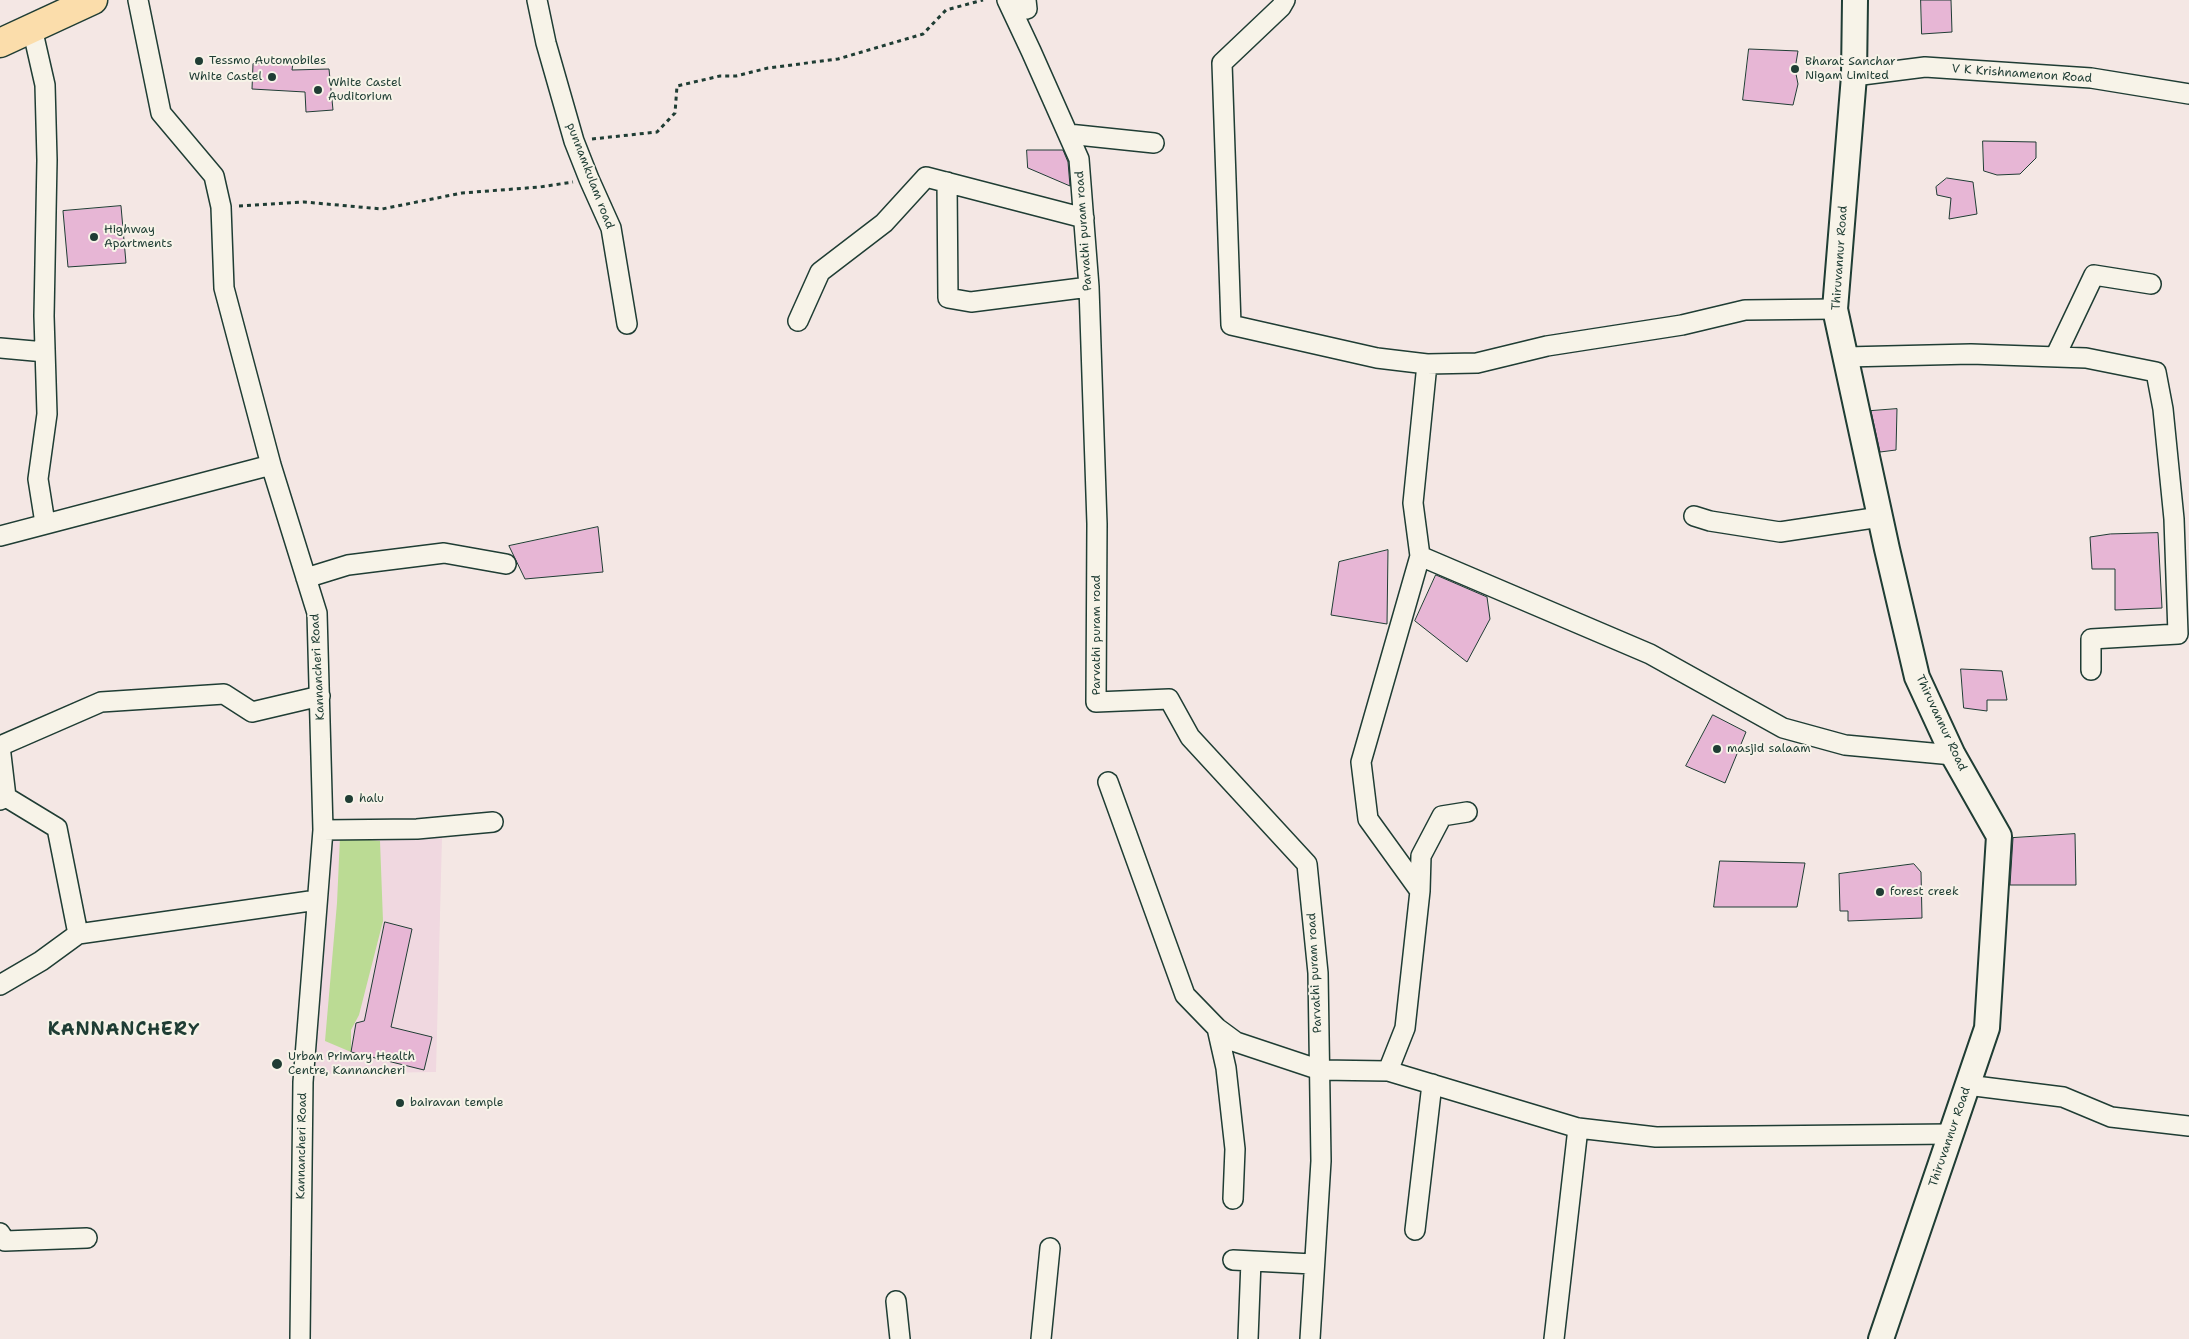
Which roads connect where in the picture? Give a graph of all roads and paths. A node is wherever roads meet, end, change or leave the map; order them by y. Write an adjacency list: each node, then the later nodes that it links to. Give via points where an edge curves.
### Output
1 (93, 0): 8 (main road)
2 (138, 0): 17 (street, Kannancheri Road, via 161,113 214,176)
3 (537, 0): 13 (street, punnamkulam road)
4 (984, 0): 13 (path, via 946,10 924,34 838,59 720,76 677,86 674,113 657,132)
5 (1006, 0): 12 (street, Parvathi puram road)
6 (1285, 0): 28 (street, via 1222,63 1232,325 1377,358)
7 (1855, 0): 10 (street, Thiruvannur Road)
8 (32, 28): 9 (main road); 25 (street, via 45,85)
9 (0, 43)
10 (1854, 76): 11 (street, V K Krishnamenon Road, via 1924,67 2091,78); 21 (street, Thiruvannur Road)
11 (2189, 94)
12 (1068, 134): 14 (street); 18 (street, Parvathi puram road, via 1079,159)
13 (574, 141): 15 (street, punnamkulam road)
14 (1154, 143)
15 (588, 179): 17 (path, via 540,187 462,193 382,209 304,202); 23 (street, punnamkulam road, via 612,228)
16 (947, 182): 18 (street); 20 (street, via 948,298 970,302); 22 (street, via 926,177 884,223 820,272)
17 (221, 207): 29 (street, Kannancheri Road, via 224,288)
18 (1084, 218): 20 (street, Parvathi puram road)
19 (2151, 284): 27 (street, via 2094,275)
20 (1089, 287): 51 (street, Parvathi puram road, via 1097,524 1096,702 1169,699 1190,738 1307,864 1318,973)
21 (1835, 309): 26 (street, Thiruvannur Road); 28 (street, via 1745,310 1682,325 1547,346 1477,363)
22 (798, 321)
23 (627, 324)
24 (0, 348): 25 (street)
25 (45, 352): 32 (street, via 47,414 38,479)
26 (1846, 357): 27 (street, via 1971,354); 31 (street, Thiruvannur Road)
27 (2055, 357): 37 (street, via 2086,358 2156,372 2163,409 2174,520 2178,634 2091,639)
28 (1427, 364): 34 (street, via 1413,504)
29 (271, 464): 32 (street); 36 (street, Kannancheri Road)
30 (1694, 516): 31 (street, via 1780,532)
31 (1880, 517): 40 (street, Thiruvannur Road, via 1918,677)
32 (45, 523): 33 (street)
33 (0, 536)
34 (1420, 556): 40 (street, via 1650,654 1783,728 1845,745); 46 (street, via 1361,762 1368,819)
35 (506, 564): 36 (street, via 444,553 348,565)
36 (306, 578): 38 (street, Kannancheri Road, via 317,613)
37 (2091, 670)
38 (320, 696): 39 (street, via 252,712 224,694 100,702); 45 (street, Kannancheri Road)
39 (0, 746): 42 (street)
40 (1953, 755): 54 (street, Thiruvannur Road, via 1999,836 1986,1028)
41 (1108, 782): 50 (street, via 1185,995)
42 (3, 799): 48 (street, via 57,828)
43 (1467, 812): 46 (street, via 1442,816 1421,856)
44 (493, 822): 45 (street, via 417,829)
45 (323, 830): 47 (street, Kannancheri Road)
46 (1420, 891): 52 (street, via 1404,1028)
47 (317, 900): 48 (street); 65 (street, Kannancheri Road, via 303,1082)
48 (78, 934): 49 (street)
49 (0, 985)
50 (1217, 1028): 51 (street, via 1236,1042); 58 (street, via 1226,1068 1235,1149)
51 (1320, 1070): 52 (street); 63 (street, Parvathi puram road, via 1321,1160)
52 (1388, 1071): 53 (street)
53 (1432, 1084): 56 (street); 59 (street)
54 (1967, 1085): 55 (street, via 2063,1096 2111,1117); 57 (street, Thiruvannur Road)
55 (2189, 1126)
56 (1578, 1128): 57 (street, via 1656,1137); 70 (street)
57 (1951, 1134): 71 (street, Thiruvannur Road)
58 (1233, 1199)
59 (1415, 1230)
60 (0, 1234): 61 (street, via 4,1241)
61 (87, 1238)
62 (1050, 1248): 67 (street)
63 (1314, 1264): 68 (street, via 1242,1260); 69 (street, Parvathi puram road)
64 (896, 1301): 66 (street)
65 (300, 1339)
66 (900, 1339)
67 (1041, 1339)
68 (1248, 1339)
69 (1310, 1339)
70 (1554, 1339)
71 (1881, 1339)

